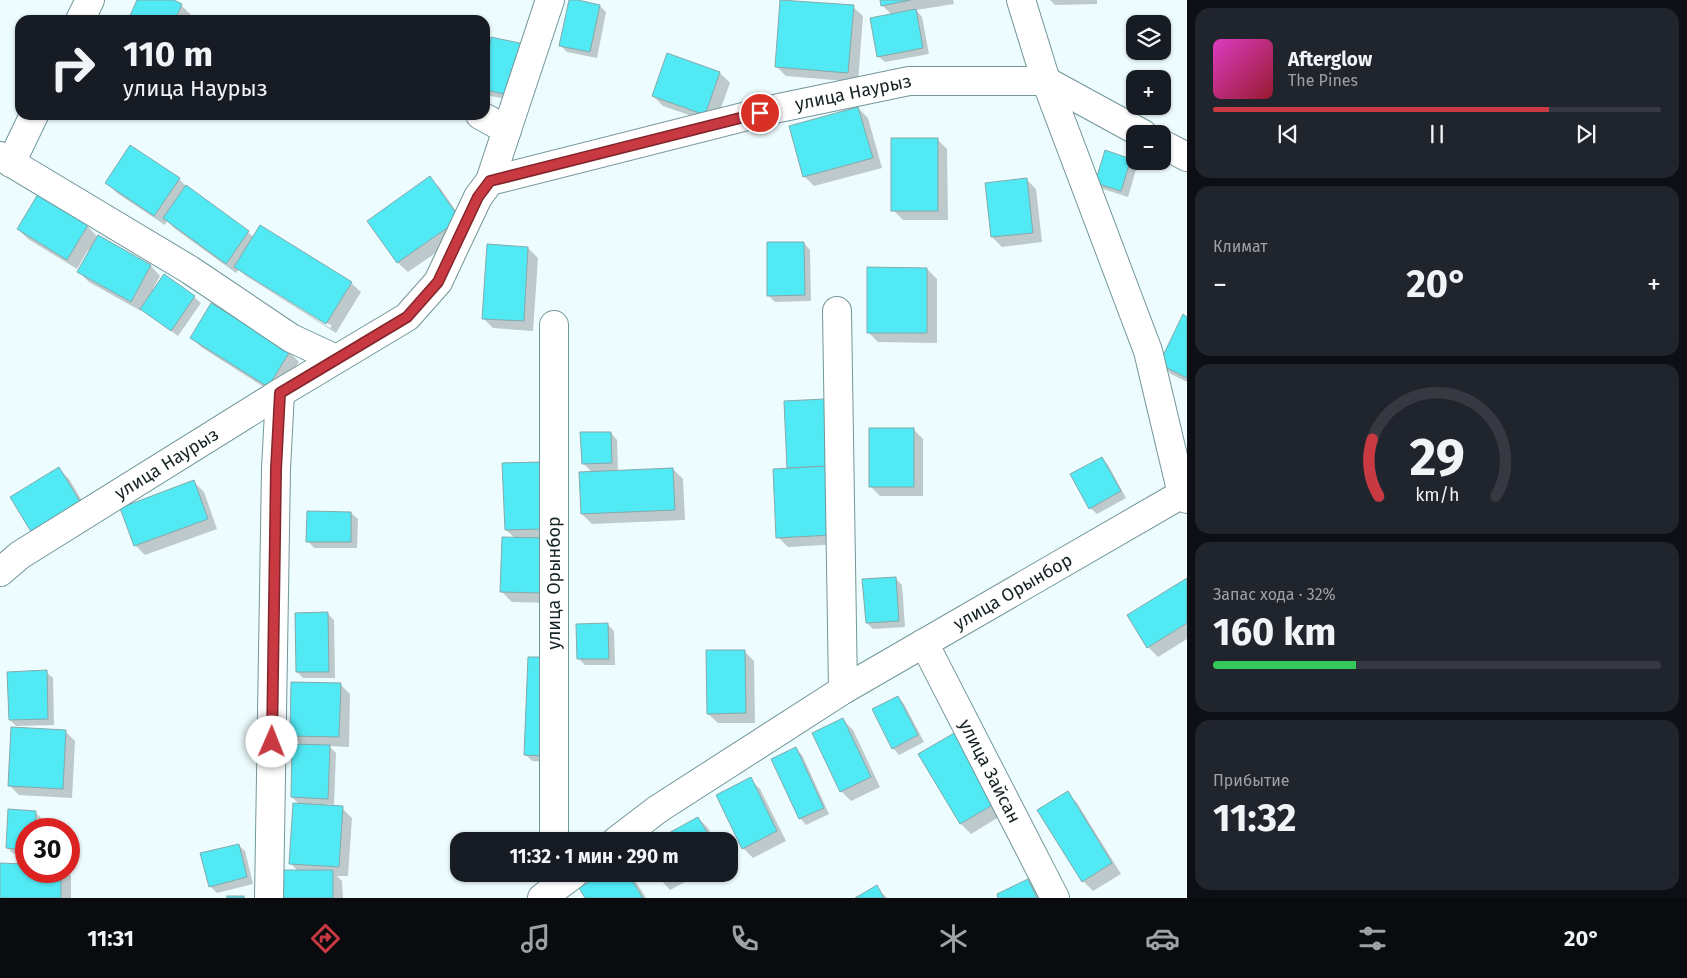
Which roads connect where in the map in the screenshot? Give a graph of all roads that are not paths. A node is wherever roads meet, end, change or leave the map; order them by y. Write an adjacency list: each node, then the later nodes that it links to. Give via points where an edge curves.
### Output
1 (90, 0): 4 (street)
2 (550, 0): 9 (street, улица Наурыз)
3 (1021, 0): 5 (street)
4 (82, 15)
5 (1046, 81): 8 (street); 13 (street, улица Наурыз, via 909,81 779,108); 18 (street, via 1148,351)
6 (31, 120): 12 (street)
7 (489, 120): 9 (street)
8 (1127, 125)
9 (507, 130): 13 (street, улица Наурыз)
10 (1171, 149): 11 (street)
11 (1187, 157)
12 (5, 160): 16 (street, via 190,270 291,338)
13 (490, 181): 16 (street, улица Наурыз, via 478,197 438,282 407,317)
14 (837, 311): 21 (street)
15 (554, 325): 22 (street, улица Орынбор)
16 (336, 359): 17 (street, улица Наурыз)
17 (280, 393): 19 (street, улица Наурыз, via 20,555); 24 (street)
18 (1185, 496): 20 (street, улица Орынбор)
19 (0, 572)
20 (924, 643): 21 (street, улица Орынбор); 25 (street, улица Зайсан)
21 (844, 690): 23 (street, улица Орынбор, via 658,809)
22 (554, 832)
23 (628, 832)
24 (270, 898)
25 (1055, 898)

